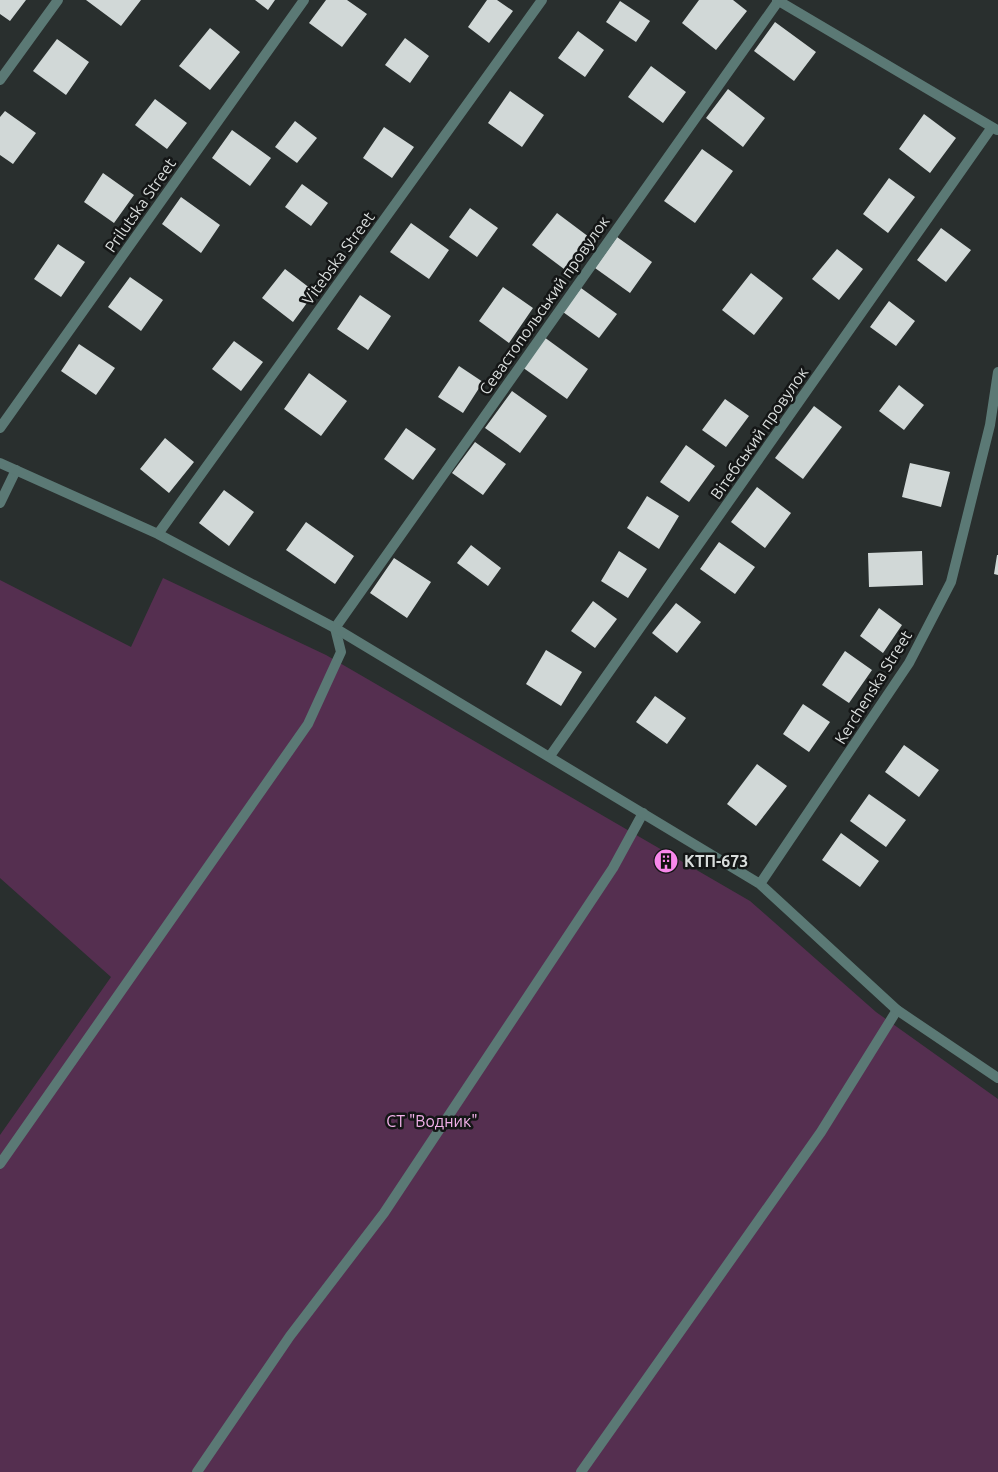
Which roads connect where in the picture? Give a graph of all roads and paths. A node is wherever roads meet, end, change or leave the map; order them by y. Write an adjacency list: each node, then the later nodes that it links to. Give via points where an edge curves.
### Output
1 (58, 0): 5 (street)
2 (304, 0): 8 (street, Prilutska Street)
3 (542, 0): 12 (street, Vitebska Street)
4 (778, 0): 6 (street); 13 (street, Севастопольський провулок)
5 (0, 80)
6 (995, 129): 14 (street, Вітебський провулок)
7 (998, 372): 16 (street, Kerchenska Street, via 990,425 951,582 909,663)
8 (0, 428)
9 (0, 463): 10 (street)
10 (16, 470): 11 (street); 12 (street)
11 (0, 503)
12 (158, 534): 13 (street)
13 (335, 628): 14 (street); 19 (street, via 341,652 308,724)
14 (550, 756): 15 (street)
15 (643, 813): 16 (street); 20 (street, via 613,868 384,1213 290,1336)
16 (760, 884): 17 (street)
17 (897, 1010): 18 (street); 21 (street, via 822,1132)
18 (998, 1078)
19 (0, 1164)
20 (197, 1472)
21 (581, 1472)

